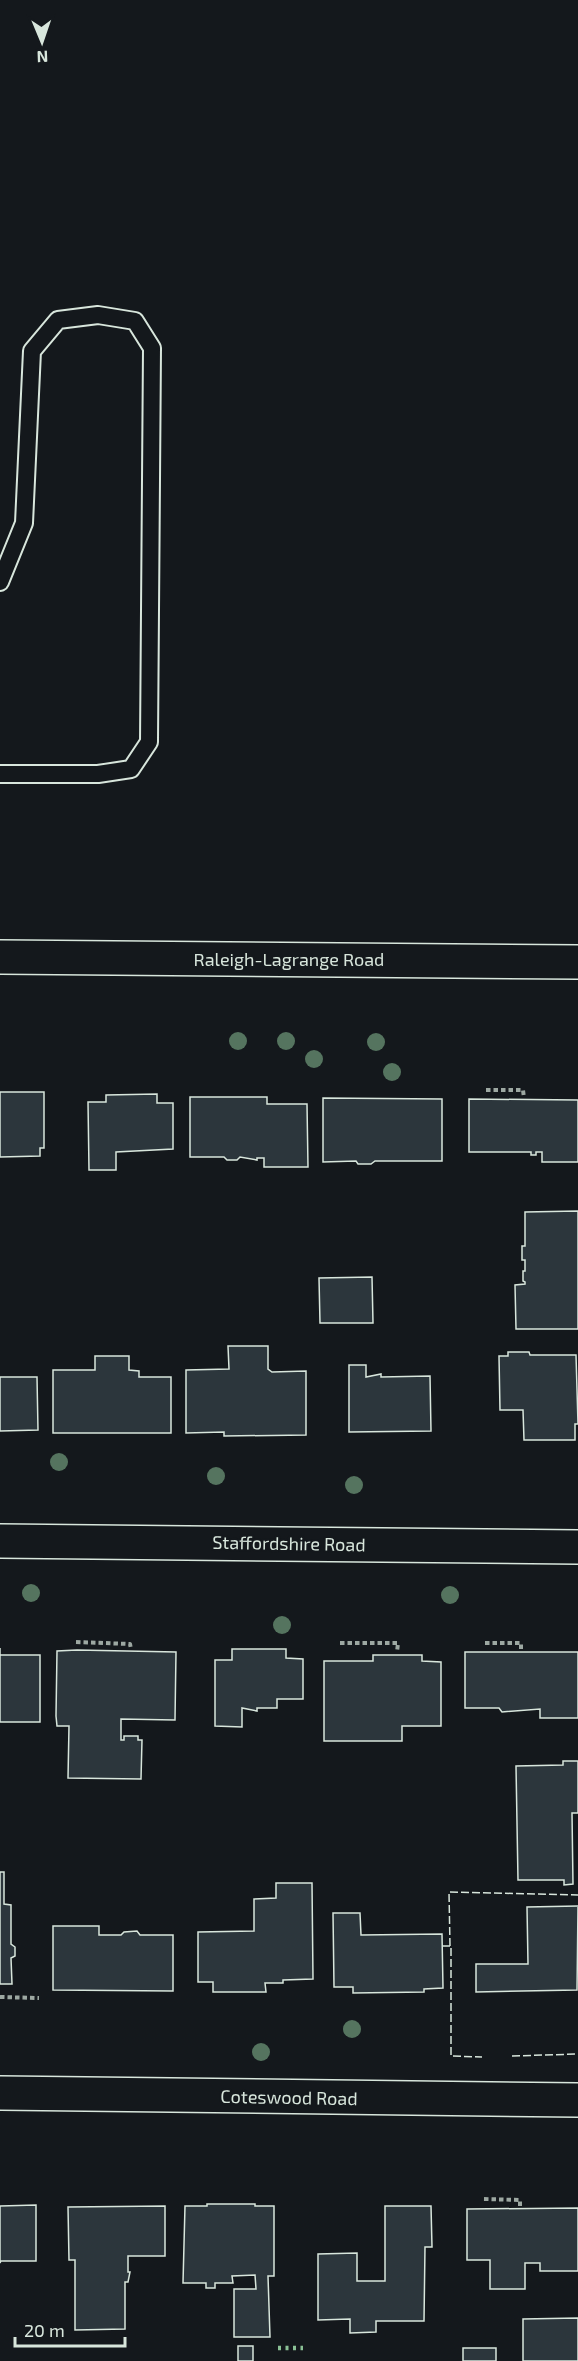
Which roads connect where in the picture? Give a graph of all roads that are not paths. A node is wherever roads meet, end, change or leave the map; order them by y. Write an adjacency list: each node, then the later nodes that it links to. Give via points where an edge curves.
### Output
1 (0, 582): 2 (lane, via 24,523 32,351 58,320 98,315 135,321 152,348 149,742 132,769 98,774)
2 (0, 774)
3 (0, 957): 4 (street, Raleigh-Lagrange Road)
4 (578, 962)
5 (0, 1541): 6 (street, Staffordshire Road)
6 (578, 1547)
7 (0, 2093): 8 (street, Coteswood Road)
8 (578, 2100)

